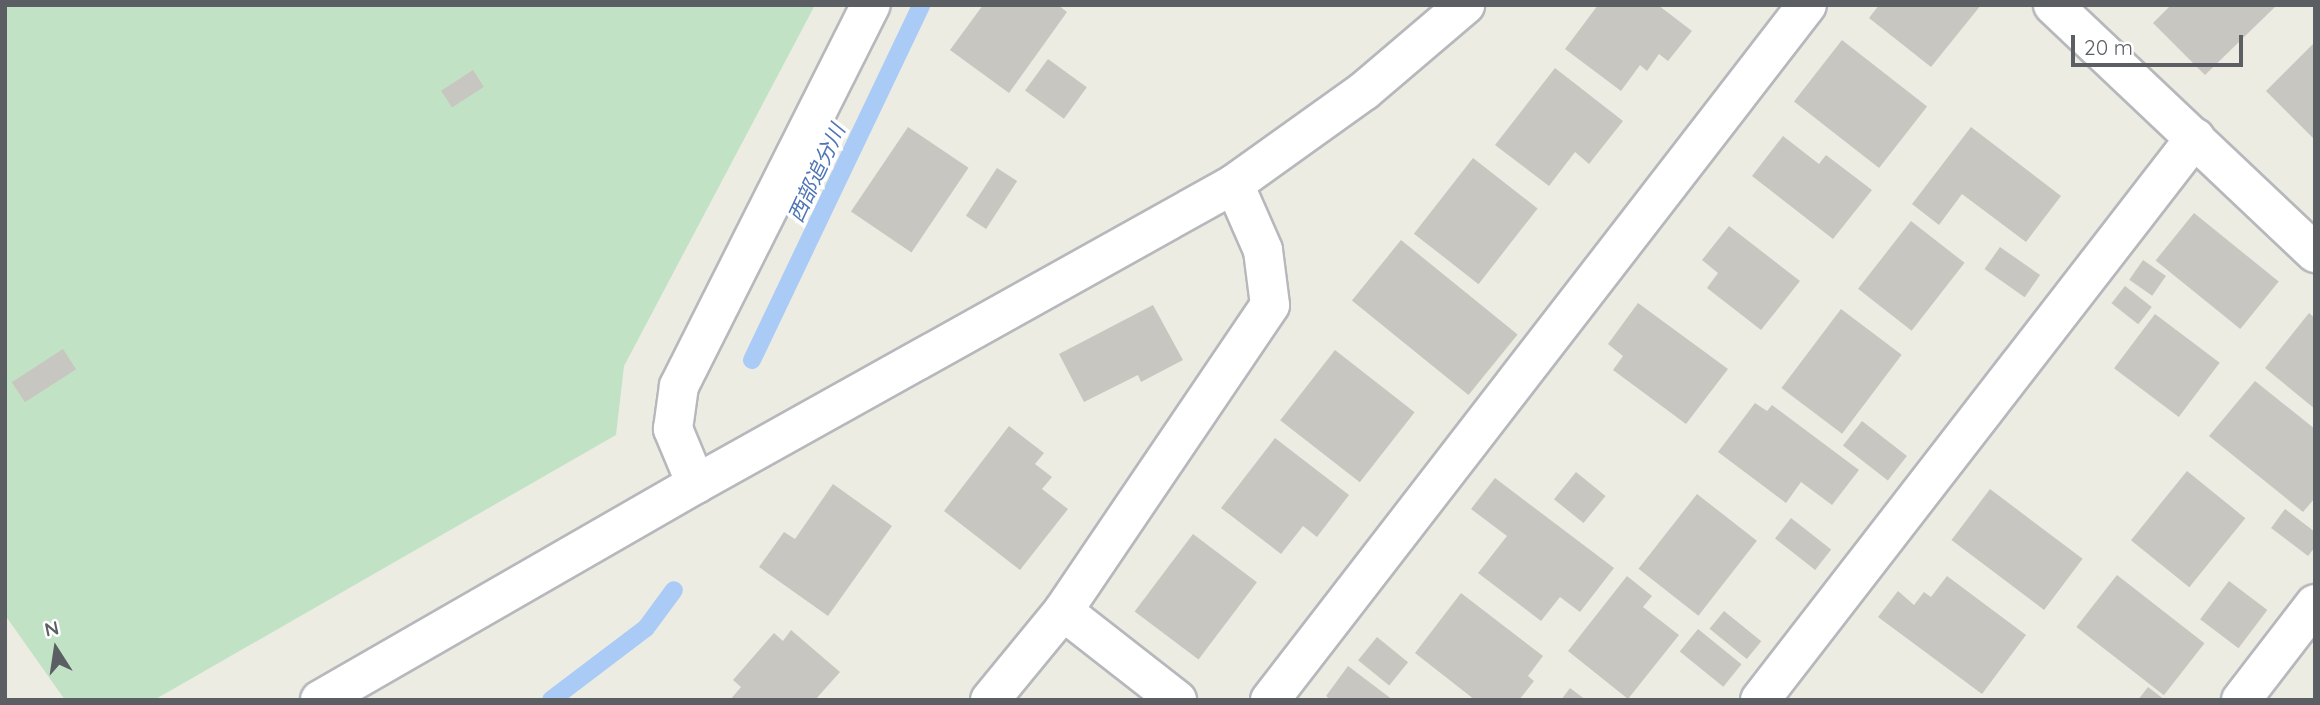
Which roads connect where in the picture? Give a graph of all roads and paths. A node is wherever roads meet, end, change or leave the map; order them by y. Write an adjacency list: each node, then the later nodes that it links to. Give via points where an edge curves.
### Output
1 (870, 5): 8 (street, via 679,386 673,429)
2 (1465, 5): 6 (street, via 1364,91)
3 (1807, 5): 14 (street)
4 (2053, 5): 5 (street)
5 (2195, 138): 7 (street); 15 (street)
6 (1234, 184): 8 (street); 10 (street, via 1263,250 1270,305)
7 (2315, 253)
8 (696, 484): 11 (street)
9 (2315, 604): 16 (street)
10 (1063, 611): 12 (street); 13 (street)
11 (320, 700)
12 (990, 700)
13 (1177, 700)
14 (1270, 700)
15 (1760, 700)
16 (2241, 700)

